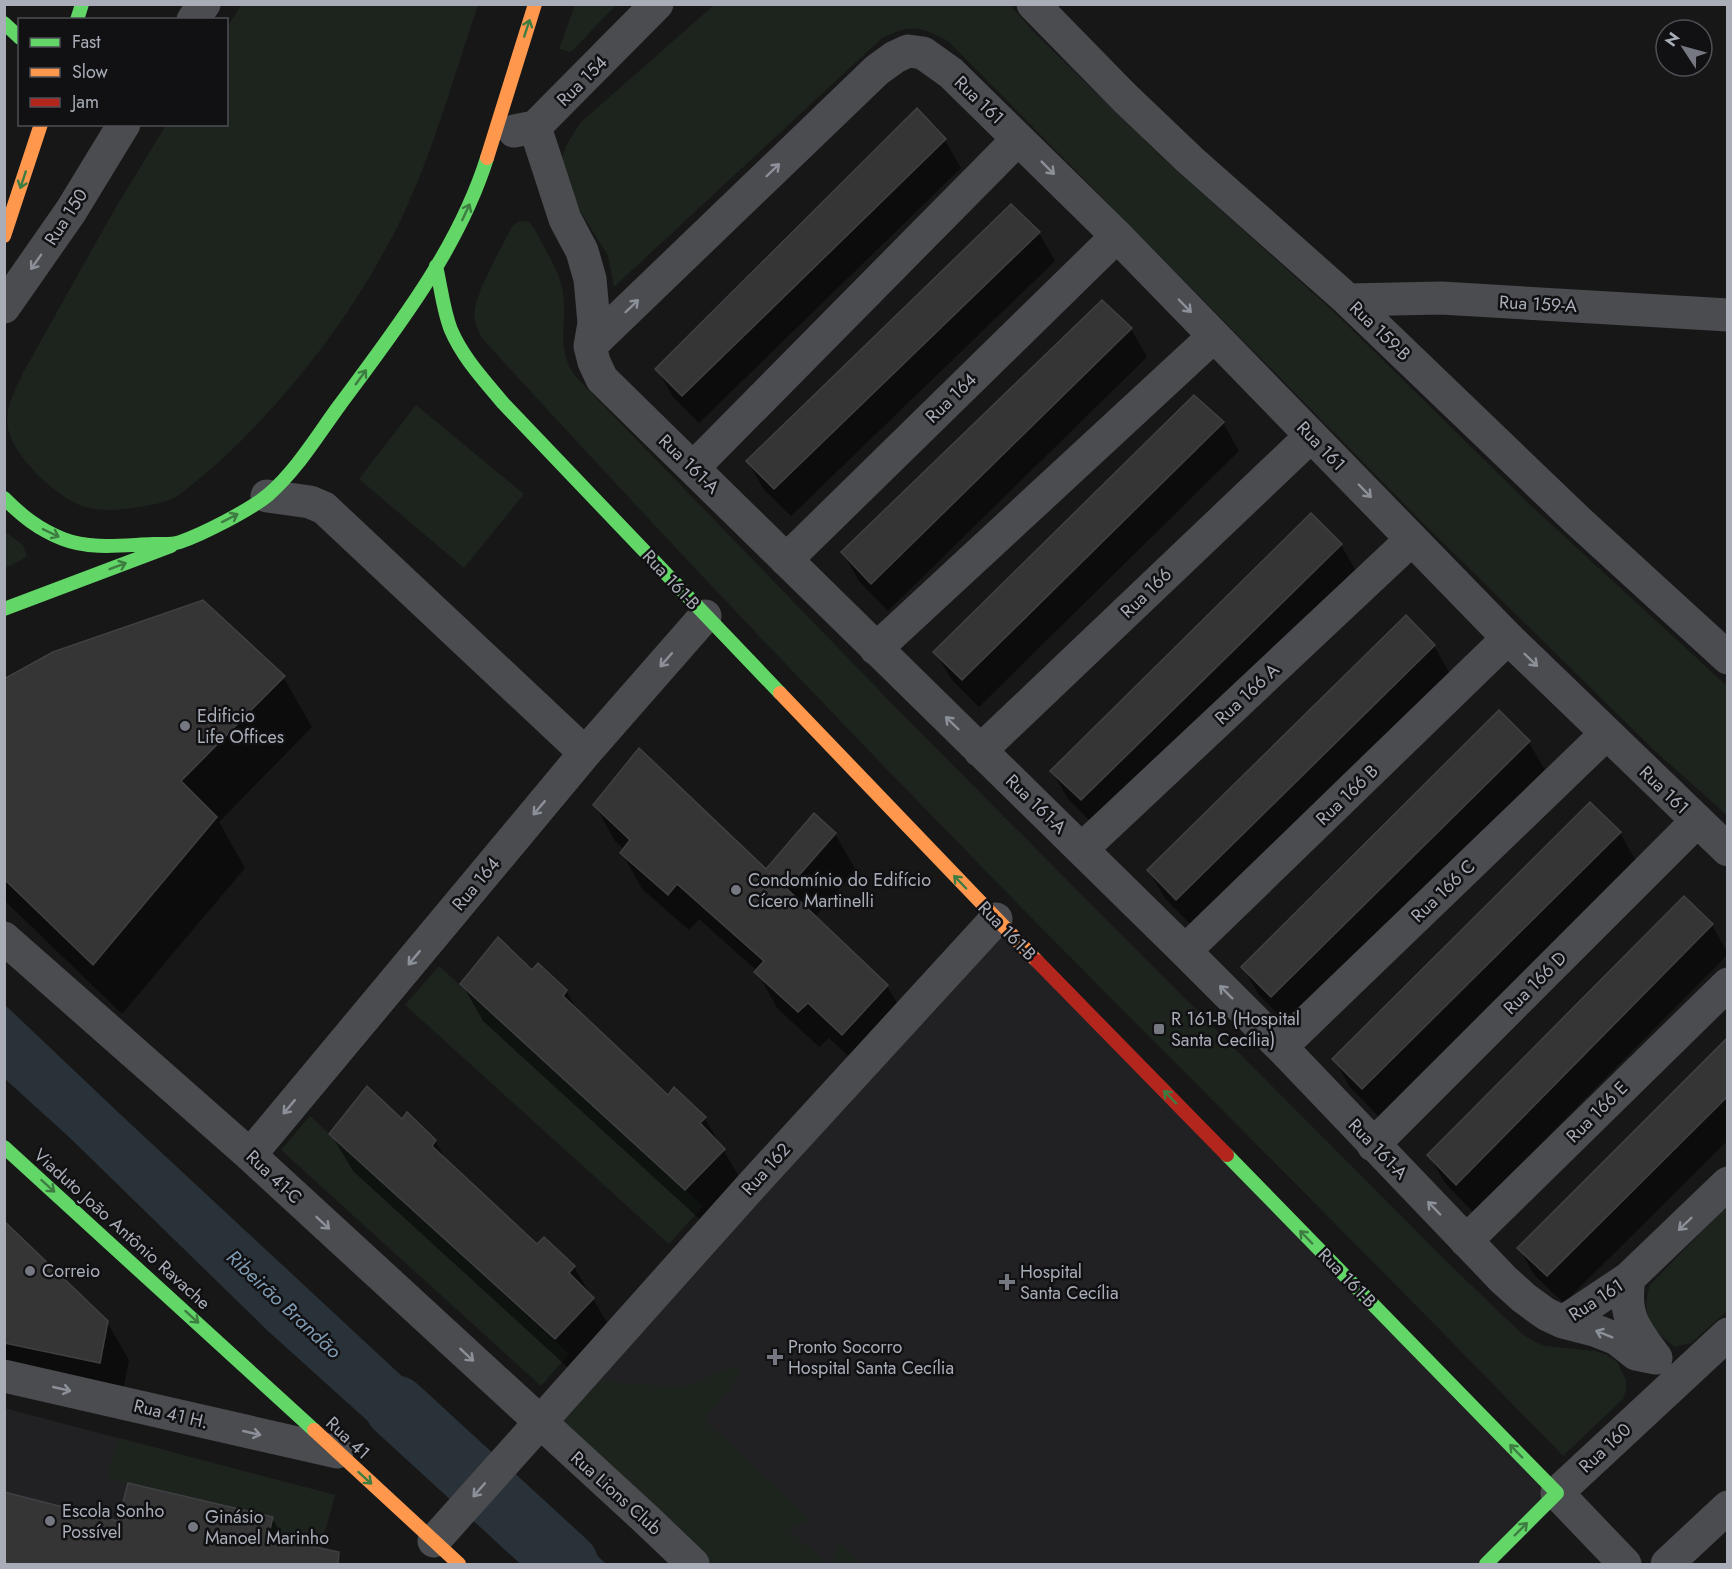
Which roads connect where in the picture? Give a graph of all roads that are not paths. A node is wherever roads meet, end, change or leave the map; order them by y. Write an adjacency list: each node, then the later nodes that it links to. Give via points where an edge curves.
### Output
1 (204, 4): 5 (street)
2 (535, 4): 11 (street, one-way to 2)
3 (657, 4): 10 (street, Rua 154)
4 (1033, 4): 16 (street, Rua 159-B, via 1190,160)
5 (194, 18)
6 (4, 23): 7 (street)
7 (18, 36)
8 (41, 126): 13 (street, one-way to 13)
9 (123, 126): 17 (street, Rua 150, one-way to 17, via 71,212)
10 (535, 128): 11 (street); 20 (street, Rua 161-A, via 590,279 594,322)
11 (494, 134): 15 (street, one-way to 11, via 478,185)
12 (1018, 139): 14 (street, Rua 161, one-way to 14); 20 (street, Rua 161, one-way to 12, via 895,57 908,51 923,53 936,61); 22 (street)
13 (4, 236)
14 (1117, 236): 19 (street, Rua 161, one-way to 19); 27 (street, Rua 164)
15 (436, 266): 23 (street, one-way to 15, via 286,477 396,329); 29 (street, Rua 161-B, via 447,319 485,382)
16 (1348, 300): 18 (street, Rua 159-A, via 1441,298); 32 (street, Rua 159-B, via 1576,519)
17 (4, 308)
18 (1728, 315)
19 (1214, 336): 21 (street, Rua 161); 31 (street)
20 (590, 346): 22 (street, Rua 161-A, via 602,379)
21 (1311, 436): 25 (street, Rua 161, one-way to 25); 34 (street, Rua 166)
22 (693, 468): 27 (street, Rua 161-A)
23 (267, 496): 26 (street, one-way to 23); 35 (street, via 324,508)
24 (4, 498): 26 (street, one-way to 26, via 26,520 65,540 104,546)
25 (1412, 539): 30 (street, Rua 161); 37 (street, Rua 166 A)
26 (178, 543): 28 (street, one-way to 26)
27 (786, 560): 31 (street, Rua 161-A)
28 (4, 609)
29 (705, 616): 35 (street, Rua 164, one-way to 35); 39 (street, Rua 161-B, one-way to 29)
30 (1508, 638): 33 (street, Rua 161, one-way to 33); 41 (street, Rua 166 B)
31 (876, 648): 34 (street, Rua 161-A, one-way to 31)
32 (1728, 658)
33 (1606, 734): 36 (street, Rua 161); 43 (street, Rua 166 C)
34 (981, 751): 37 (street, Rua 161-A)
35 (585, 753): 46 (street, Rua 164, one-way to 46)
36 (1697, 821): 38 (street, Rua 161); 44 (street, Rua 166 D)
37 (1082, 849): 41 (street, Rua 161-A)
38 (1728, 850)
39 (996, 919): 55 (street, Rua 162); 57 (street, Rua 161-B, one-way to 39)
40 (4, 938): 46 (street, Rua 41-C)
41 (1185, 951): 43 (street, Rua 161-A, one-way to 41)
42 (1728, 984): 48 (street, Rua 166 E)
43 (1281, 1047): 44 (street, Rua 161-A)
44 (1373, 1145): 48 (street, Rua 161-A, one-way to 44)
45 (4, 1147): 52 (street, Viaduto João Antônio Ravache, one-way to 52)
46 (250, 1155): 55 (street, Rua 41-C, one-way to 55)
47 (1728, 1183): 49 (street, Rua 161, one-way to 49)
48 (1466, 1241): 50 (street, Rua 161-A, via 1524,1298)
49 (1629, 1278): 50 (street, Rua 161); 53 (street, Rua 161, via 1629,1314 1637,1332)
50 (1563, 1322): 53 (street, Rua 161-A, one-way to 50, via 1617,1339)
51 (1728, 1334): 53 (street, Rua 160)
52 (214, 1337): 56 (street, Rua 41)
53 (1665, 1370): 57 (street, Rua 160)
54 (4, 1376): 56 (street, Rua 41 H., one-way to 56)
55 (539, 1422): 59 (street, Rua 162, one-way to 59); 61 (street, Rua Lions Club)
56 (337, 1452): 59 (street, Rua 41, one-way to 59)
57 (1557, 1493): 62 (street, Rua 160, one-way to 57); 63 (street, Rua 161-B)
58 (1728, 1507): 64 (street)
59 (442, 1532): 60 (street, Rua 41)
60 (459, 1564)
61 (693, 1564)
62 (1486, 1564)
63 (1625, 1564)
64 (1667, 1564)

